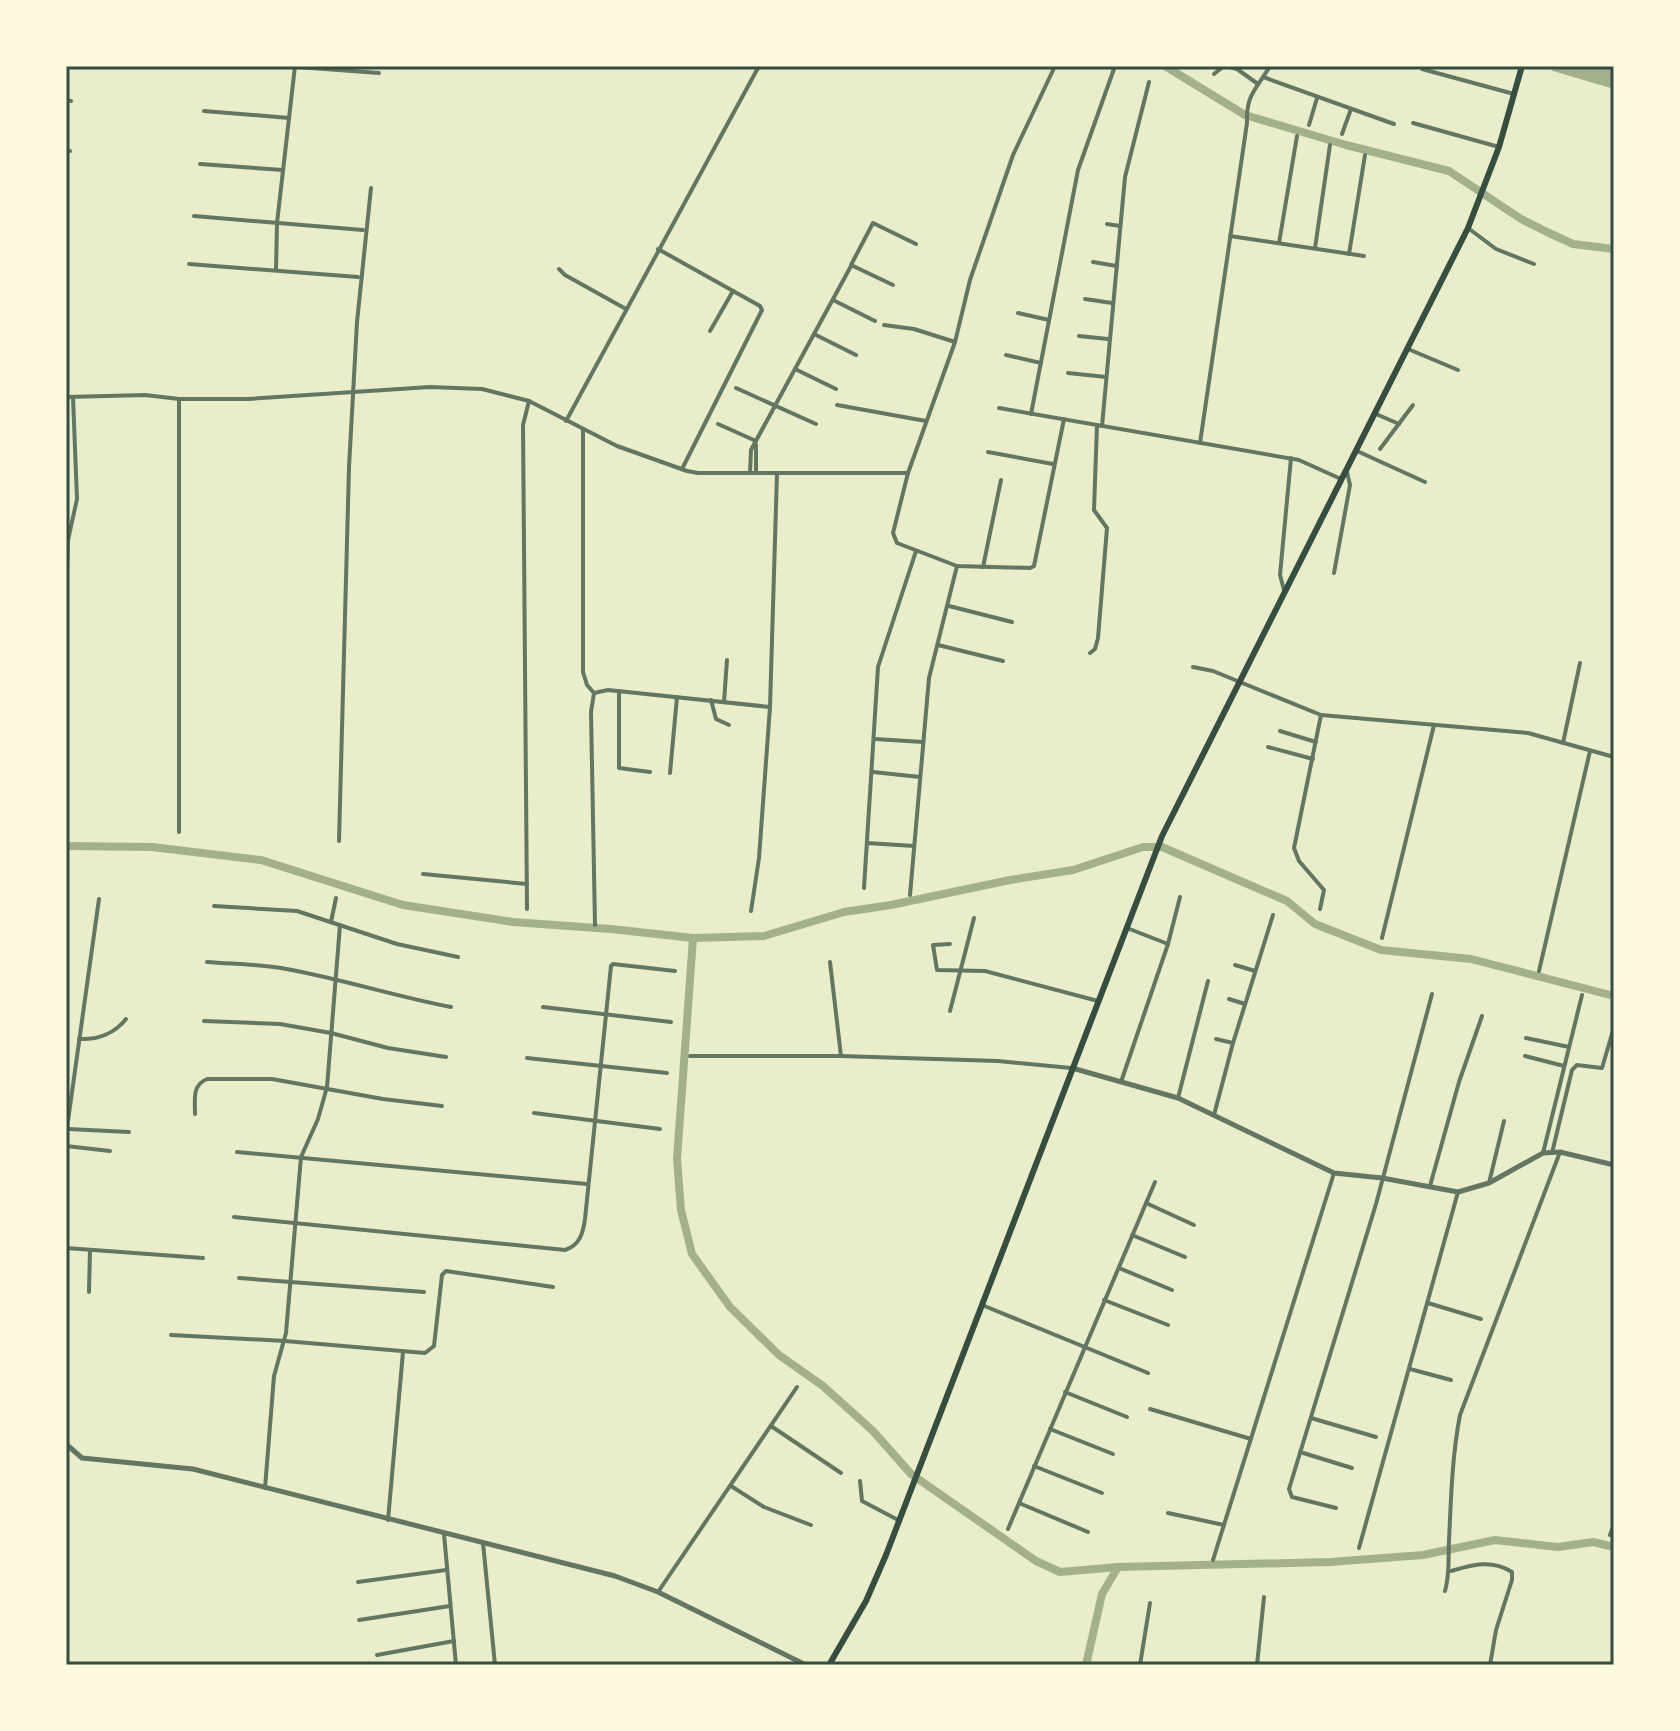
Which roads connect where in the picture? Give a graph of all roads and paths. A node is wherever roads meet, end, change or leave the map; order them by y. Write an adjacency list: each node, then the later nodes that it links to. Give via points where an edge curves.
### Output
1 (284, 66): 2 (street)
2 (295, 66): 10 (street); 19 (street)
3 (759, 66): 41 (street)
4 (1055, 66): 66 (street, via 1013,155 970,280)
5 (1115, 66): 59 (street, via 1078,170)
6 (1225, 66): 11 (street); 14 (street)
7 (1270, 66): 12 (street)
8 (1522, 66): 15 (main road)
9 (1422, 69): 15 (street)
10 (379, 73)
11 (1214, 74)
12 (1263, 77): 14 (street); 16 (street)
13 (1149, 82): 34 (street, via 1125,177)
14 (1258, 84): 37 (street, via 1246,104)
15 (1514, 94): 26 (main road)
16 (1317, 98): 17 (street); 22 (street)
17 (1351, 109): 21 (street); 23 (street)
18 (204, 111): 19 (street)
19 (289, 118): 29 (street)
20 (1413, 123): 26 (street)
21 (1394, 124)
22 (1309, 125)
23 (1342, 134)
24 (1297, 136): 38 (street)
25 (1330, 145): 40 (street)
26 (1499, 147): 35 (main road)
27 (1365, 155): 42 (street)
28 (200, 164): 29 (street)
29 (283, 170): 32 (street)
30 (371, 188): 77 (street)
31 (194, 216): 32 (street)
32 (277, 223): 36 (street); 50 (street)
33 (1107, 224): 34 (street)
34 (1120, 226): 48 (street)
35 (1468, 228): 46 (street, via 1496,249); 67 (main road)
36 (363, 230)
37 (1230, 236): 38 (street); 97 (street)
38 (1279, 243): 40 (street)
39 (916, 244): 47 (street, via 873,223)
40 (1315, 248): 42 (street)
41 (658, 249): 53 (street); 57 (street)
42 (1349, 254): 43 (street)
43 (1364, 256)
44 (1093, 262): 48 (street)
45 (189, 264): 50 (street)
46 (1534, 264)
47 (851, 265): 52 (street); 55 (street)
48 (1117, 266): 56 (street)
49 (559, 269): 57 (street)
50 (276, 270): 51 (street)
51 (358, 277)
52 (893, 285)
53 (733, 291): 62 (street); 103 (street, via 762,312)
54 (1085, 299): 56 (street)
55 (833, 300): 60 (street); 63 (street)
56 (1112, 303): 65 (street)
57 (626, 309): 89 (street)
58 (1018, 313): 59 (street)
59 (1049, 320): 70 (street)
60 (875, 321)
61 (884, 325): 66 (street)
62 (710, 331)
63 (814, 334): 68 (street); 71 (street)
64 (1079, 336): 65 (street)
65 (1108, 339): 74 (street)
66 (955, 342): 90 (street)
67 (1408, 349): 72 (street); 87 (main road)
68 (856, 355)
69 (1006, 355): 70 (street)
70 (1041, 363): 86 (street)
71 (795, 369): 76 (street); 84 (street)
72 (1458, 370)
73 (1068, 373): 74 (street)
74 (1106, 377): 94 (street)
75 (736, 388): 84 (street)
76 (836, 389)
77 (353, 391): 80 (street); 81 (street, via 468,388); 149 (street)
78 (66, 397): 79 (street)
79 (73, 397): 80 (street); 116 (street, via 77,499 68,540)
80 (179, 399): 148 (street)
81 (529, 401): 89 (street); 153 (street, via 523,425)
82 (837, 405): 90 (street)
83 (1413, 405): 93 (street)
84 (775, 406): 92 (street); 96 (street)
85 (999, 408): 86 (street)
86 (1031, 414): 88 (street)
87 (1376, 414): 93 (street); 99 (main road)
88 (1064, 419): 94 (street); 102 (street)
89 (566, 421): 95 (street)
90 (926, 421): 107 (street)
91 (718, 424): 96 (street)
92 (816, 424)
93 (1399, 424): 98 (street)
94 (1100, 426): 97 (street); 120 (street, via 1094,510 1107,528 1098,638)
95 (583, 430): 103 (street); 127 (street, via 583,672)
96 (756, 443): 105 (street)
97 (1200, 443): 101 (street)
98 (1380, 449)
99 (1357, 451): 104 (main road); 110 (street)
100 (988, 452): 102 (street)
101 (1291, 458): 109 (street); 115 (street, via 1280,575)
102 (1053, 464): 113 (street, via 1034,566)
103 (682, 469): 105 (street)
104 (1347, 472): 109 (main road); 114 (street, via 1350,485)
105 (753, 473): 106 (street)
106 (777, 473): 107 (street); 131 (street)
107 (908, 473): 111 (street, via 892,538)
108 (1001, 480): 113 (street)
109 (1343, 480): 115 (main road)
110 (1425, 482)
111 (916, 551): 112 (street); 136 (street, via 878,667)
112 (957, 566): 113 (street); 117 (street)
113 (983, 567)
114 (1334, 573)
115 (1285, 592): 125 (main road)
116 (66, 605)
117 (948, 605): 118 (street); 119 (street)
118 (1012, 622)
119 (938, 645): 122 (street); 137 (street)
120 (1090, 653)
121 (727, 660): 130 (street)
122 (1003, 661)
123 (1580, 663): 139 (street)
124 (1193, 667): 125 (street)
125 (1240, 684): 132 (street); 168 (main road, via 1162,836)
126 (619, 691): 127 (street); 128 (street); 144 (street, via 619,768)
127 (594, 693): 167 (street)
128 (677, 697): 129 (street); 146 (street)
129 (711, 700): 130 (street); 133 (street, via 716,719)
130 (724, 702): 131 (street)
131 (770, 707): 162 (street)
132 (1321, 715): 134 (street); 138 (street)
133 (729, 725)
134 (1434, 725): 139 (street, via 1528,733); 169 (street)
135 (1280, 731): 138 (street)
136 (875, 739): 137 (street); 145 (street)
137 (923, 742): 147 (street)
138 (1316, 742): 143 (street)
139 (1563, 743): 141 (street)
140 (1268, 747): 143 (street)
141 (1590, 751): 142 (street); 179 (street)
142 (1614, 757)
143 (1313, 759): 161 (street, via 1294,848 1324,890)
144 (650, 772)
145 (873, 772): 147 (street); 150 (street)
146 (670, 773)
147 (920, 777): 151 (street)
148 (179, 832)
149 (339, 841)
150 (867, 843): 151 (street); 154 (street)
151 (914, 846): 155 (street)
152 (423, 874): 153 (street)
153 (527, 884): 160 (street)
154 (864, 888)
155 (910, 895)
156 (1180, 897): 171 (street)
157 (336, 898): 165 (street)
158 (99, 899): 198 (street)
159 (214, 906): 165 (street, via 297,911)
160 (527, 909)
161 (1320, 909)
162 (751, 911)
163 (1273, 915): 178 (street)
164 (974, 918): 176 (street)
165 (331, 922): 166 (street)
166 (340, 925): 172 (street); 180 (street)
167 (595, 925)
168 (1127, 928): 171 (street); 185 (main road)
169 (1382, 938)
170 (950, 944): 176 (street, via 933,945 935,969)
171 (1168, 944): 211 (street)
172 (458, 957)
173 (207, 962): 180 (street, via 277,967)
174 (830, 962): 203 (street)
175 (1235, 965): 178 (street)
176 (963, 968): 185 (street); 189 (street)
177 (675, 971): 190 (street, via 613,964)
178 (1255, 971): 186 (street)
179 (1539, 971)
180 (336, 979): 187 (street); 196 (street)
181 (1208, 981): 213 (street)
182 (1432, 994): 232 (street)
183 (1582, 995): 201 (street)
184 (1229, 999): 186 (street)
185 (1098, 1001): 209 (main road)
186 (1245, 1004): 200 (street)
187 (451, 1007)
188 (543, 1007): 190 (street)
189 (950, 1011)
190 (606, 1014): 194 (street); 207 (street)
191 (1482, 1016): 236 (street)
192 (126, 1019): 198 (street, via 96,1039)
193 (204, 1021): 196 (street, via 280,1024)
194 (671, 1022)
195 (1614, 1027): 228 (street, via 1602,1068 1577,1065 1572,1070)
196 (331, 1033): 205 (street); 212 (street)
197 (1526, 1038): 201 (street)
198 (79, 1039): 221 (street)
199 (1216, 1039): 200 (street)
200 (1233, 1043): 217 (street)
201 (1569, 1047): 208 (street)
202 (690, 1056): 203 (street)
203 (841, 1056): 209 (street)
204 (1525, 1056): 208 (street)
205 (446, 1057)
206 (527, 1058): 207 (street)
207 (600, 1066): 210 (street); 218 (street)
208 (1564, 1066): 227 (street)
209 (1071, 1068): 211 (street); 256 (main road)
210 (667, 1073)
211 (1121, 1082): 213 (street)
212 (327, 1087): 214 (street); 216 (street, via 272,1079 207,1079 195,1088); 229 (street)
213 (1178, 1098): 217 (street)
214 (442, 1106)
215 (534, 1113): 218 (street)
216 (195, 1114)
217 (1214, 1115): 231 (street)
218 (594, 1120): 220 (street); 235 (street)
219 (1504, 1121): 234 (street)
220 (660, 1129)
221 (67, 1132): 222 (street)
222 (129, 1132)
223 (66, 1146): 224 (street)
224 (110, 1151)
225 (237, 1152): 229 (street)
226 (1560, 1152): 228 (street); 230 (street); 301 (street, via 1465,1396 1455,1443)
227 (1543, 1153): 228 (street); 234 (street)
228 (1552, 1153)
229 (301, 1157): 235 (street); 240 (street)
230 (1614, 1165)
231 (1334, 1173): 232 (street); 274 (street)
232 (1382, 1178): 236 (street); 270 (street)
233 (1155, 1182): 238 (street)
234 (1489, 1183): 237 (street)
235 (587, 1184): 240 (street, via 583,1234 565,1250)
236 (1430, 1186): 237 (street)
237 (1458, 1192): 255 (street)
238 (1146, 1203): 241 (street); 242 (street)
239 (234, 1217): 240 (street)
240 (296, 1224): 249 (street)
241 (1194, 1225)
242 (1132, 1235): 245 (street); 247 (street)
243 (66, 1248): 244 (street)
244 (90, 1249): 246 (street); 252 (street)
245 (1185, 1257)
246 (203, 1258)
247 (1118, 1268): 251 (street); 254 (street)
248 (239, 1278): 249 (street)
249 (291, 1283): 253 (street); 260 (street)
250 (553, 1287): 262 (street, via 446,1271 434,1346 425,1353)
251 (1172, 1290)
252 (89, 1292)
253 (424, 1292)
254 (1104, 1300): 258 (street); 261 (street)
255 (1428, 1303): 257 (street); 263 (street)
256 (982, 1305): 261 (street); 289 (main road)
257 (1481, 1319)
258 (1168, 1325)
259 (171, 1335): 260 (street)
260 (285, 1341): 262 (street); 283 (street, via 274,1376)
261 (1084, 1347): 264 (street); 267 (street)
262 (403, 1352): 288 (street)
263 (1410, 1369): 265 (street); 298 (street)
264 (1148, 1373)
265 (1451, 1380)
266 (797, 1387): 271 (street)
267 (1065, 1392): 269 (street); 272 (street)
268 (1150, 1409): 274 (street)
269 (1127, 1417)
270 (1311, 1418): 273 (street); 276 (street)
271 (771, 1426): 280 (street); 282 (street)
272 (1050, 1429): 277 (street); 278 (street)
273 (1376, 1437)
274 (1251, 1440): 292 (street)
275 (66, 1444): 283 (street, via 82,1458 193,1469)
276 (1300, 1452): 279 (street); 286 (street, via 1289,1493)
277 (1113, 1454)
278 (1034, 1466): 284 (street); 285 (street)
279 (1352, 1468)
280 (841, 1473)
281 (860, 1481): 289 (street, via 862,1501)
282 (731, 1485): 291 (street, via 764,1507); 304 (street)
283 (265, 1488): 288 (street)
284 (1102, 1493)
285 (1019, 1503): 293 (street); 294 (street)
286 (1336, 1508)
287 (1168, 1513): 292 (street)
288 (388, 1520): 295 (street)
289 (900, 1521): 314 (main road, via 866,1601)
290 (1614, 1524): 296 (street)
291 (811, 1525)
292 (1224, 1525): 299 (street)
293 (1008, 1529)
294 (1088, 1532)
295 (444, 1534): 297 (street); 300 (street)
296 (1610, 1535)
297 (483, 1543): 304 (street); 312 (street)
298 (1359, 1548)
299 (1213, 1560)
300 (447, 1570): 302 (street); 307 (street)
301 (1451, 1571): 303 (street); 317 (street, via 1480,1563 1512,1572)
302 (358, 1582)
303 (1445, 1591)
304 (658, 1592): 313 (street)
305 (1264, 1597): 316 (street)
306 (1150, 1603): 315 (street)
307 (450, 1606): 308 (street); 309 (street)
308 (359, 1620)
309 (454, 1641): 310 (street); 311 (street)
310 (377, 1655)
311 (456, 1665)
312 (495, 1665)
313 (806, 1665)
314 (829, 1665)
315 (1140, 1665)
316 (1257, 1665)
317 (1490, 1665)

